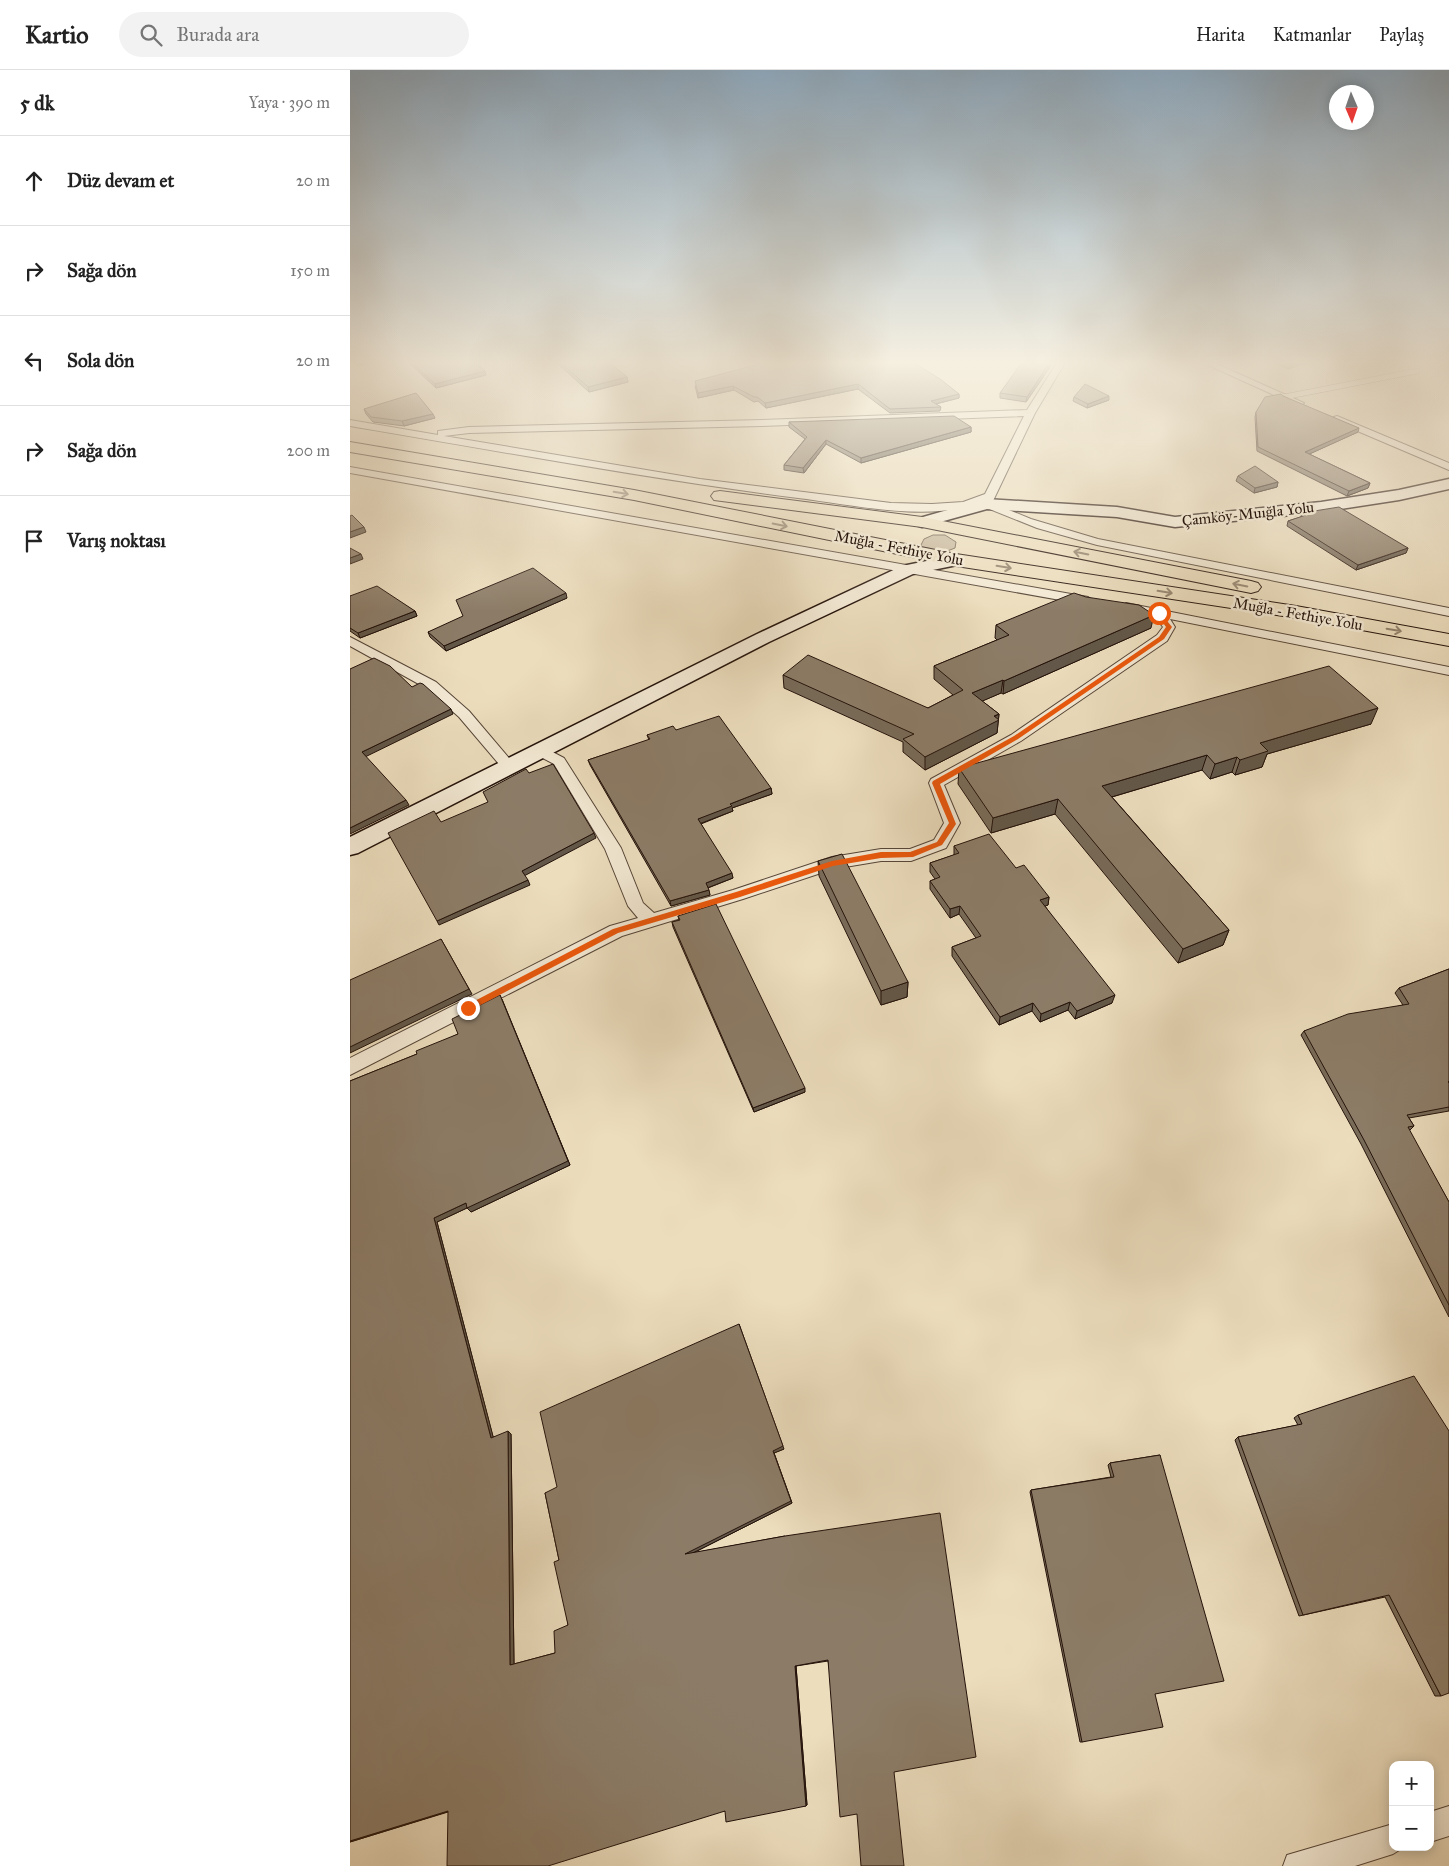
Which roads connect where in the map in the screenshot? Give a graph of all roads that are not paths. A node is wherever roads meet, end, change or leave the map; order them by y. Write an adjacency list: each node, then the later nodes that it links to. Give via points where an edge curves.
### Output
1 (409, 445): 10 (highway, Muğla - Fethiye Yolu, via 693,492)
2 (479, 445): 9 (street, via 700,482 891,506 932,507)
3 (1015, 445): 9 (street)
4 (1398, 445): 6 (street)
5 (350, 446): 12 (highway, Muğla - Fethiye Yolu, one-way to 12, via 634,495)
6 (1449, 466)
7 (350, 470): 14 (street)
8 (1449, 484): 9 (street, Çamköy-Muığla Yolu, via 1399,496 1321,507 1175,522 1117,512)
9 (988, 500): 10 (street, Çamköy-Muığla Yolu); 11 (street); 15 (street, via 1010,516 1097,542)
10 (922, 522): 11 (highway, Muğla - Fethiye Yolu); 12 (highway)
11 (976, 533): 13 (highway); 17 (highway, Muğla - Fethiye Yolu, one-way to 11)
12 (902, 550): 13 (highway, Muğla - Fethiye Yolu); 14 (street)
13 (956, 560): 14 (street); 18 (highway, Muğla - Fethiye Yolu, one-way to 18, via 1296,612)
14 (908, 570): 16 (street); 21 (street, via 763,638)
15 (1449, 612)
16 (1159, 613): 20 (street); 24 (street, via 1169,627 1162,638 1016,738 936,783 952,824 940,844 911,855 881,855 832,863)
17 (1449, 626)
18 (1449, 640)
19 (350, 641): 22 (street, via 432,685 464,714)
20 (1449, 671)
21 (540, 751): 22 (street); 24 (street, via 559,761 614,848 636,906)
22 (509, 767): 23 (street)
23 (350, 847)
24 (651, 920): 25 (street, via 616,931)
25 (350, 1067)
26 (1449, 1821): 27 (street)
27 (1434, 1826)
28 (1389, 1840): 29 (street)
29 (1298, 1866)

